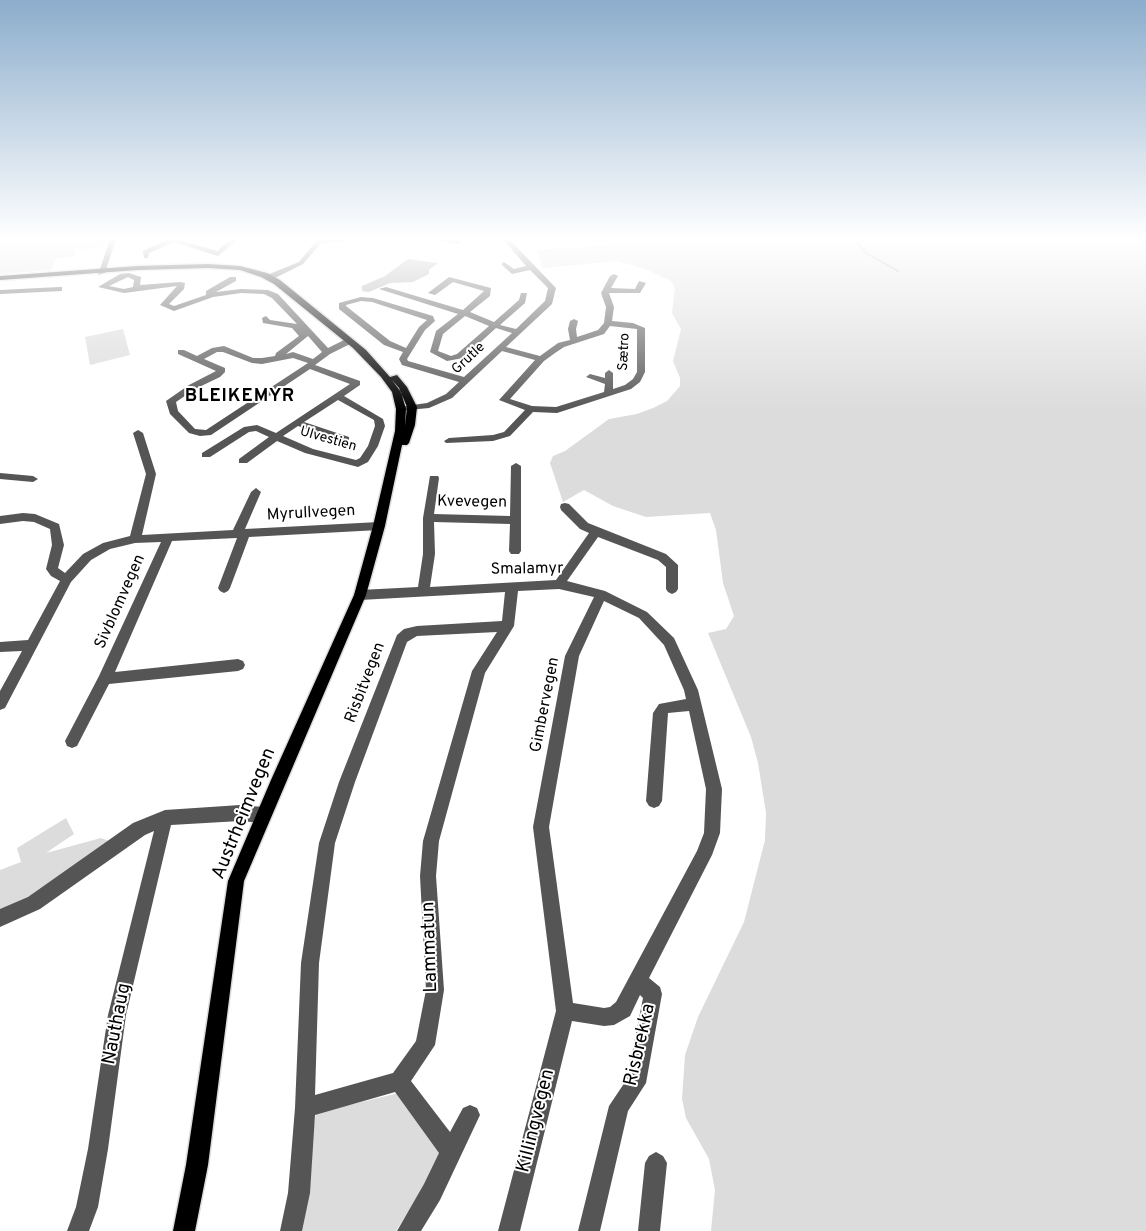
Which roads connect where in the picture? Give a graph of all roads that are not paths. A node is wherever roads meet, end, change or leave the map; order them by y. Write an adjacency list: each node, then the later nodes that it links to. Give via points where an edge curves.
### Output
1 (171, 296): 2 (street, via 164,305 174,309)
2 (204, 296)
3 (275, 296): 22 (street)
4 (294, 296): 17 (main road, Austrheimvegen)
5 (407, 296): 10 (street)
6 (485, 296): 10 (street)
7 (524, 296): 14 (street)
8 (551, 296): 15 (street, Grutle)
9 (606, 296): 13 (street, Sætro, via 610,307)
10 (463, 314): 14 (street); 14 (street, via 439,333 434,352 450,359 460,356)
11 (266, 318): 23 (street, via 266,321 295,326 304,336)
12 (574, 321): 16 (street)
13 (608, 323): 16 (street, Sætro, via 601,332); 29 (street, Sætro, via 638,326 642,330 641,372 637,380 628,387)
14 (493, 326): 15 (street)
15 (518, 332): 19 (street, Grutle)
16 (574, 341): 25 (street, Sætro, via 561,345)
17 (349, 342): 18 (main road, Austrheimvegen); 22 (street)
18 (357, 348): 31 (main road, Austrheimvegen, via 396,379); 32 (main road, Austrheimvegen, via 391,384)
19 (502, 348): 25 (street); 28 (street, Grutle)
20 (407, 351): 20 (street, via 431,321 430,318 373,300 342,299 342,307 348,312 387,343); 28 (street, via 403,359 405,363)
21 (181, 352): 24 (street)
22 (327, 352): 26 (street)
23 (276, 358): 24 (street, via 252,360 224,349); 26 (street, via 294,355)
24 (198, 359): 26 (street, via 220,368 221,372 176,396 170,405 192,431 200,434 208,433)
25 (541, 359): 33 (street, Sætro, via 504,400)
26 (312, 364): 30 (street, via 357,384)
27 (590, 377): 29 (street, Sætro, via 609,377)
28 (466, 382): 31 (street, Grutle, via 440,401)
29 (609, 393): 33 (street, Sætro, via 566,408)
30 (339, 396): 34 (street); 36 (street, Ulvestien, via 378,419 380,426 364,460 358,464 309,451)
31 (412, 408): 32 (street, Grutle); 45 (main road, Austrheimvegen, via 410,425)
32 (401, 409): 45 (main road, Austrheimvegen)
33 (531, 409): 38 (street, via 508,434)
34 (298, 423): 36 (street); 37 (street)
35 (138, 433): 55 (street, via 151,474)
36 (278, 436): 39 (street, Ulvestien, via 251,428); 40 (street)
37 (346, 439)
38 (449, 441)
39 (206, 455)
40 (243, 461)
41 (516, 466): 50 (street, Kvevegen)
42 (0, 476): 44 (street)
43 (434, 478): 48 (street, Kvevegen)
44 (34, 479)
45 (389, 485): 51 (main road, Austrheimvegen)
46 (256, 492): 53 (street, Myrullvegen)
47 (565, 507): 52 (street, via 584,526)
48 (428, 518): 50 (street, Kvevegen); 62 (street, Kvevegen, via 430,554)
49 (0, 520): 57 (street, via 35,518 54,527 58,545 52,570)
50 (515, 520): 56 (street, Kvevegen)
51 (379, 526): 53 (street, Myrullvegen); 64 (main road, Austrheimvegen)
52 (596, 532): 58 (street); 61 (street, via 662,556 672,565)
53 (241, 534): 54 (street, Myrullvegen); 60 (street, Myrullvegen)
54 (168, 538): 55 (street, Myrullvegen); 69 (street, Sivblomvegen)
55 (135, 539): 57 (street, Myrullvegen, via 107,546 88,557)
56 (515, 551)
57 (67, 579): 66 (street, Myrullvegen)
58 (559, 584): 59 (street, Smalamyr); 63 (street, Smalamyr)
59 (512, 586): 62 (street, Smalamyr); 65 (street)
60 (224, 588)
61 (672, 589)
62 (423, 591): 64 (street, Smalamyr)
63 (601, 594): 71 (street, Smalamyr, via 643,615 669,642); 76 (street, Gimbervegen, via 572,656)
64 (360, 595): 74 (main road, Austrheimvegen)
65 (508, 626): 81 (street, Lammatun, via 479,671 431,841 428,876 435,990 424,1045); 82 (street, Risbitvegen, via 417,631 402,639 356,756 327,842 310,963)
66 (32, 645): 67 (street); 70 (street, Myrullvegen)
67 (0, 647)
68 (238, 664): 69 (street)
69 (105, 680): 72 (street, Sivblomvegen)
70 (0, 704)
71 (694, 704): 73 (street, via 664,708 660,713); 77 (street, Smalamyr, via 714,790 712,833)
72 (72, 741)
73 (654, 801)
74 (264, 815): 75 (street, via 240,813); 87 (main road, Austrheimvegen, via 236,881 197,1165)
75 (165, 818): 78 (street, via 139,829 34,903); 86 (street, Nauthaug, via 117,1015 98,1150 87,1207)
76 (542, 827): 80 (street, Killingvegen)
77 (708, 844): 79 (street, Risbrekka)
78 (0, 918)
79 (638, 981): 80 (street, via 623,1009 614,1016); 91 (street, Risbrekka, via 653,994 652,1006 636,1083 619,1106)
80 (565, 1011): 90 (street, Killingvegen)
81 (399, 1081): 82 (street); 84 (street)
82 (305, 1108): 88 (street, via 299,1192)
83 (470, 1115): 84 (street)
84 (451, 1152): 89 (street)
85 (656, 1163): 92 (street)
86 (78, 1231)
87 (184, 1231)
88 (291, 1231)
89 (408, 1231)
90 (509, 1231)
91 (589, 1231)
92 (649, 1231)

